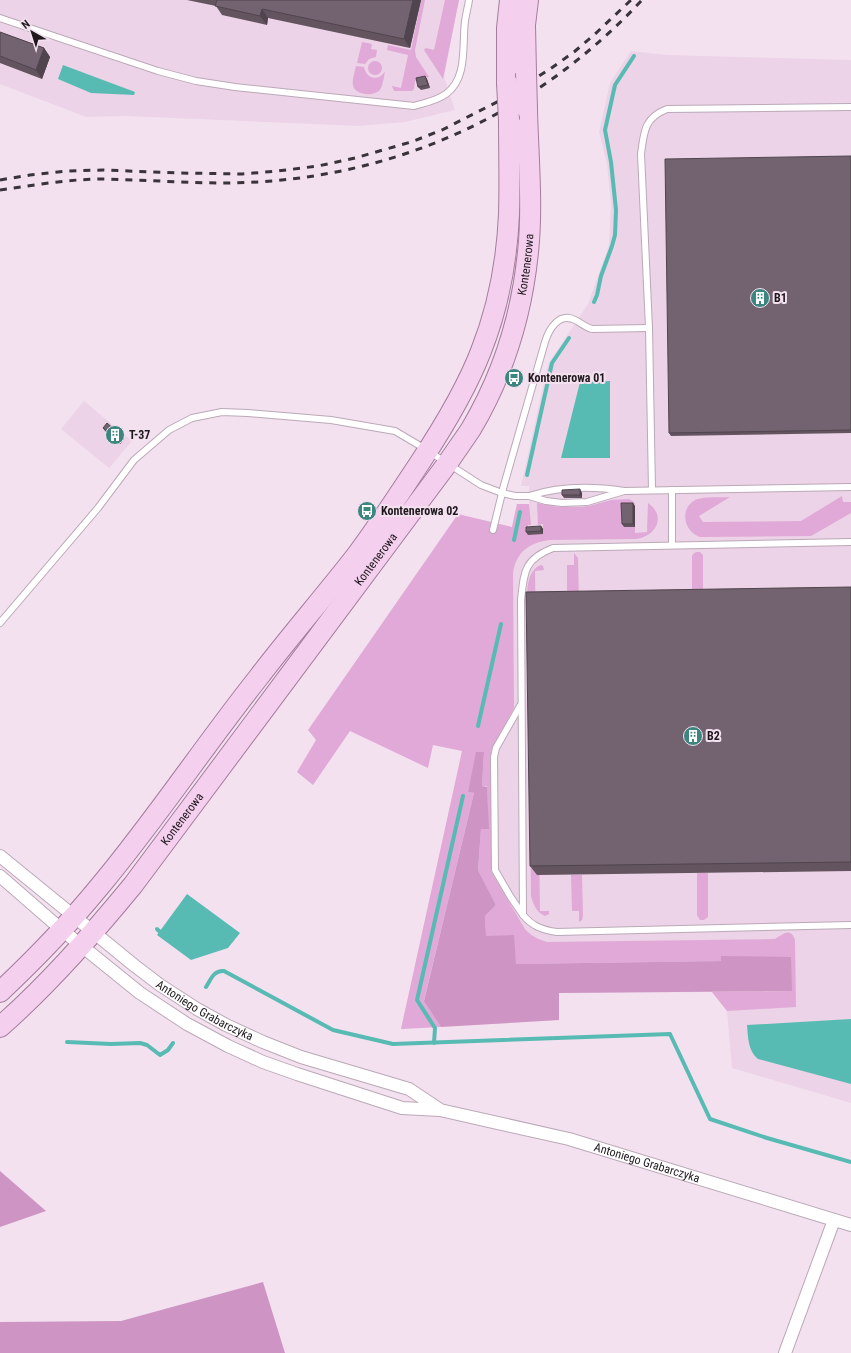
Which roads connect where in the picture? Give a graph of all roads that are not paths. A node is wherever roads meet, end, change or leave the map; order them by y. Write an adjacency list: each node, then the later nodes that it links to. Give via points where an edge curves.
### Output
1 (469, 0): 4 (lane, via 461,72 456,83 446,94 414,106 196,81 158,71)
2 (510, 0): 7 (main road, Kontenerowa, bridge, via 507,28 508,215 502,275 481,352 464,389)
3 (528, 0): 8 (main road, Kontenerowa, bridge, via 525,25 530,218 522,293 505,357 488,397)
4 (0, 18)
5 (851, 107): 6 (lane, via 667,109 657,113 649,121 644,133 641,154)
6 (649, 328): 10 (lane); 13 (lane, via 596,330 570,318 553,325 548,332)
7 (428, 450): 8 (lane); 18 (lane, via 395,431 331,420 222,412 192,418 169,430 134,460 98,508); 23 (main road, Kontenerowa, via 355,556 272,658 133,844)
8 (447, 464): 13 (lane, via 480,485); 25 (main road, Kontenerowa, via 133,885)
9 (851, 487): 11 (lane)
10 (652, 490): 11 (lane); 12 (lane)
11 (672, 490): 17 (lane)
12 (624, 491): 14 (lane, via 562,488); 14 (lane, via 598,500 582,502 552,502)
13 (502, 493): 14 (lane); 15 (lane)
14 (529, 496)
15 (493, 530)
16 (851, 542): 17 (lane)
17 (672, 545): 19 (lane, via 553,548 540,553 532,560 526,569 521,600)
18 (0, 622)
19 (521, 704): 22 (lane); 22 (lane, via 494,756 495,870)
20 (0, 856): 23 (street, Antoniego Grabarczyka)
21 (0, 876): 23 (street, Antoniego Grabarczyka)
22 (523, 915): 24 (lane, via 545,931 557,932)
23 (68, 923): 25 (street, Antoniego Grabarczyka); 25 (street, Antoniego Grabarczyka); 26 (main road, Kontenerowa)
24 (851, 925)
25 (88, 939): 27 (main road, Kontenerowa); 28 (street, Antoniego Grabarczyka, via 226,1025 301,1057 409,1089); 28 (street, Antoniego Grabarczyka, via 140,993 187,1024 228,1046 263,1062 402,1108)
26 (0, 992)
27 (0, 1027)
28 (440, 1110): 29 (street, Antoniego Grabarczyka, via 569,1139)
29 (834, 1220): 30 (street, Antoniego Grabarczyka); 31 (street)
30 (851, 1225)
31 (785, 1353)

